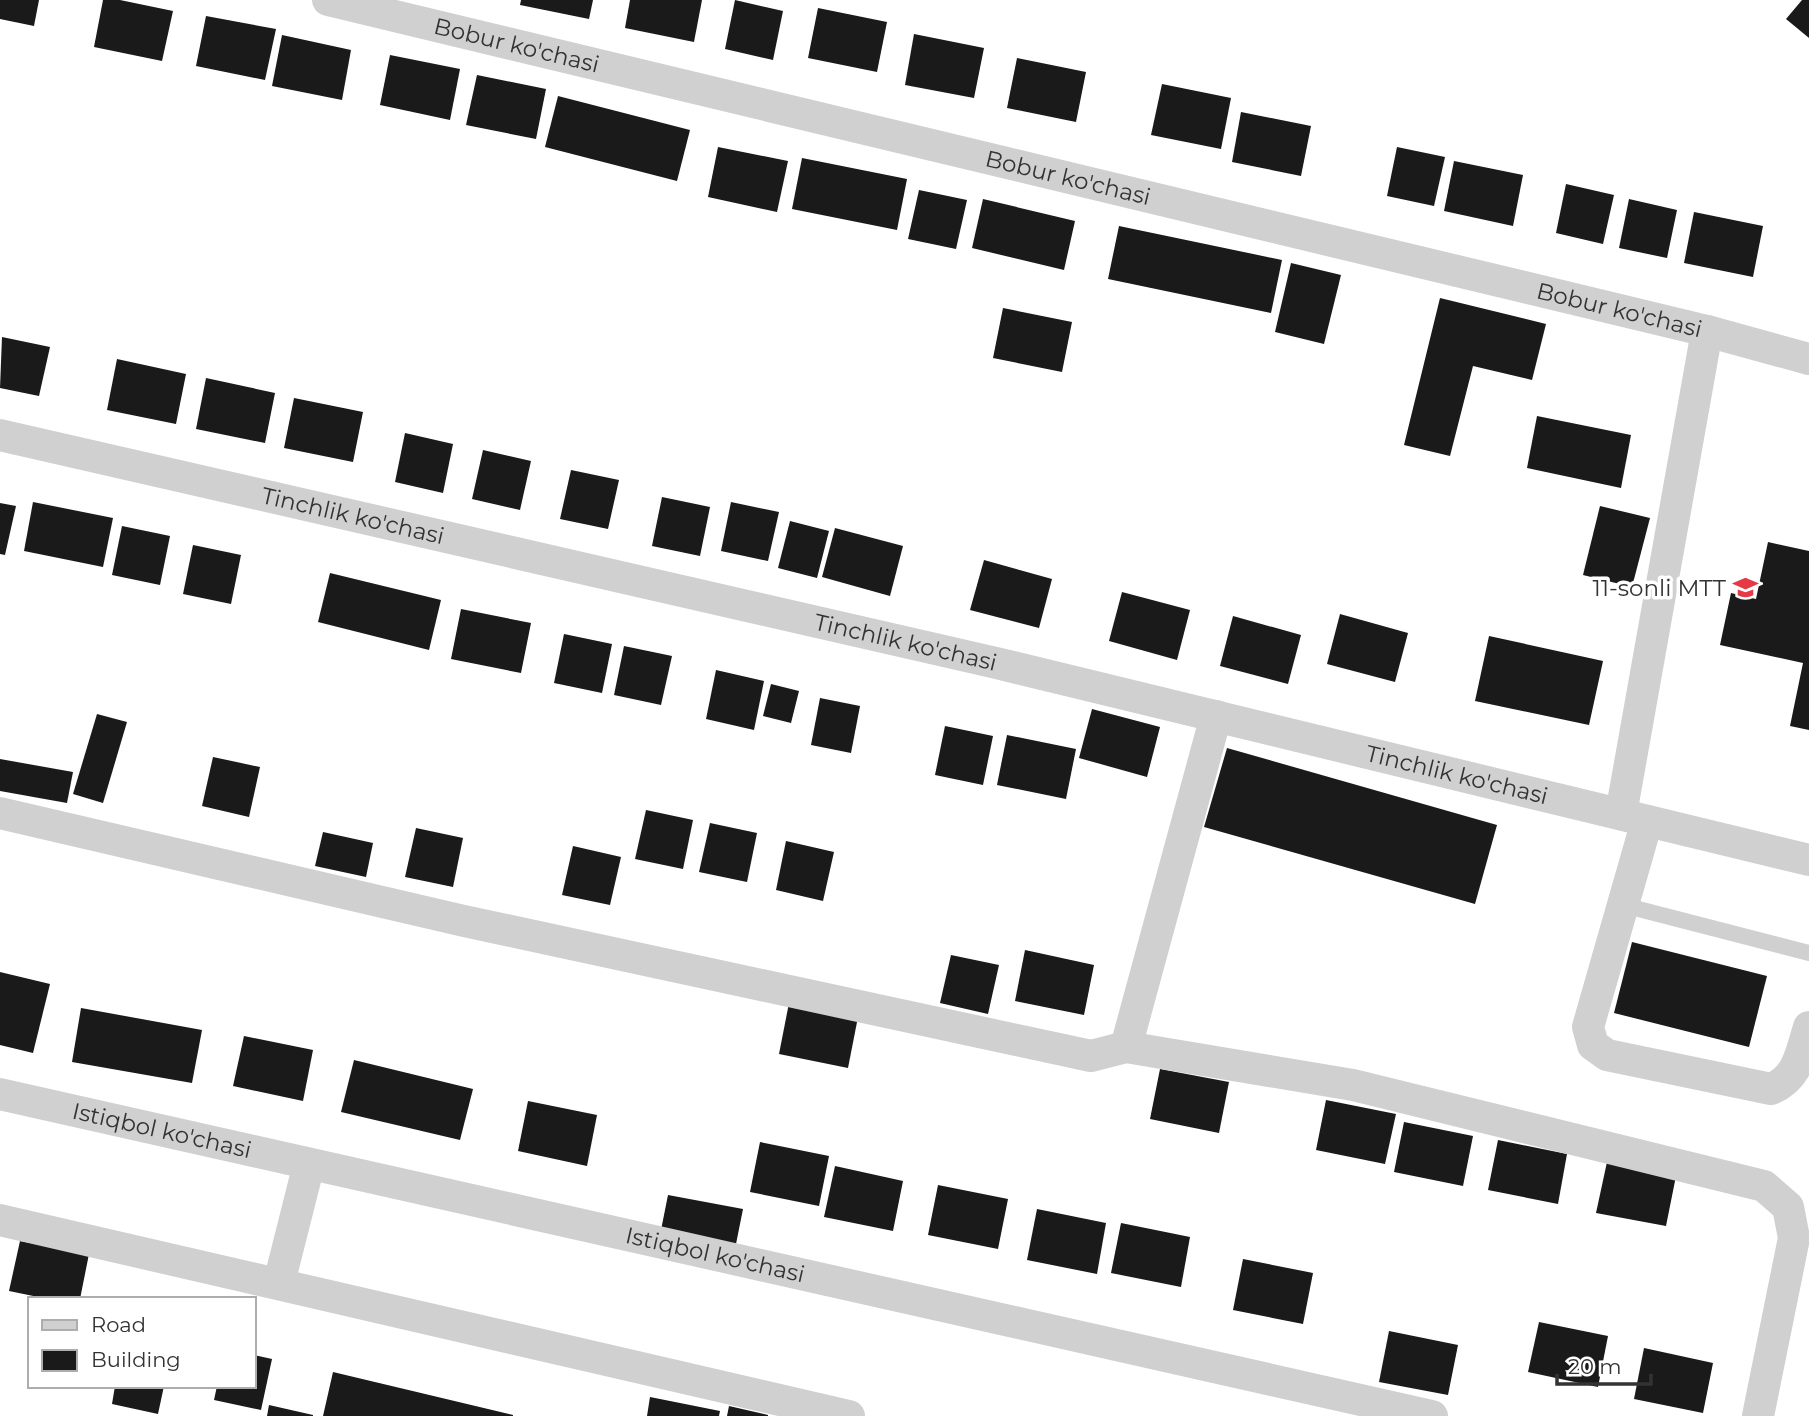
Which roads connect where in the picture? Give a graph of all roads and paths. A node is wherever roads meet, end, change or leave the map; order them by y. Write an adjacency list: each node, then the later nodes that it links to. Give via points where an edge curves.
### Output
1 (328, 0): 2 (street, Bobur ko'chasi)
2 (1707, 331): 3 (street, Bobur ko'chasi); 7 (street)
3 (1809, 359)
4 (0, 435): 5 (street, Tinchlik ko'chasi)
5 (1216, 716): 7 (street, Tinchlik ko'chasi); 12 (street)
6 (0, 813): 12 (street, via 464,921 1091,1056)
7 (1634, 818): 8 (street, Tinchlik ko'chasi); 9 (street)
8 (1809, 860)
9 (1623, 905): 10 (lane); 11 (street, via 1588,1027 1593,1045 1606,1055 1771,1089 1786,1083 1796,1069)
10 (1809, 953)
11 (1809, 1027)
12 (1126, 1047): 19 (street, via 1353,1085 1764,1186 1788,1207 1794,1238)
13 (0, 1094): 14 (street, Istiqbol ko'chasi)
14 (310, 1164): 16 (street); 18 (street, Istiqbol ko'chasi)
15 (0, 1220): 16 (street)
16 (279, 1283): 17 (street)
17 (849, 1416)
18 (1432, 1416)
19 (1758, 1416)

